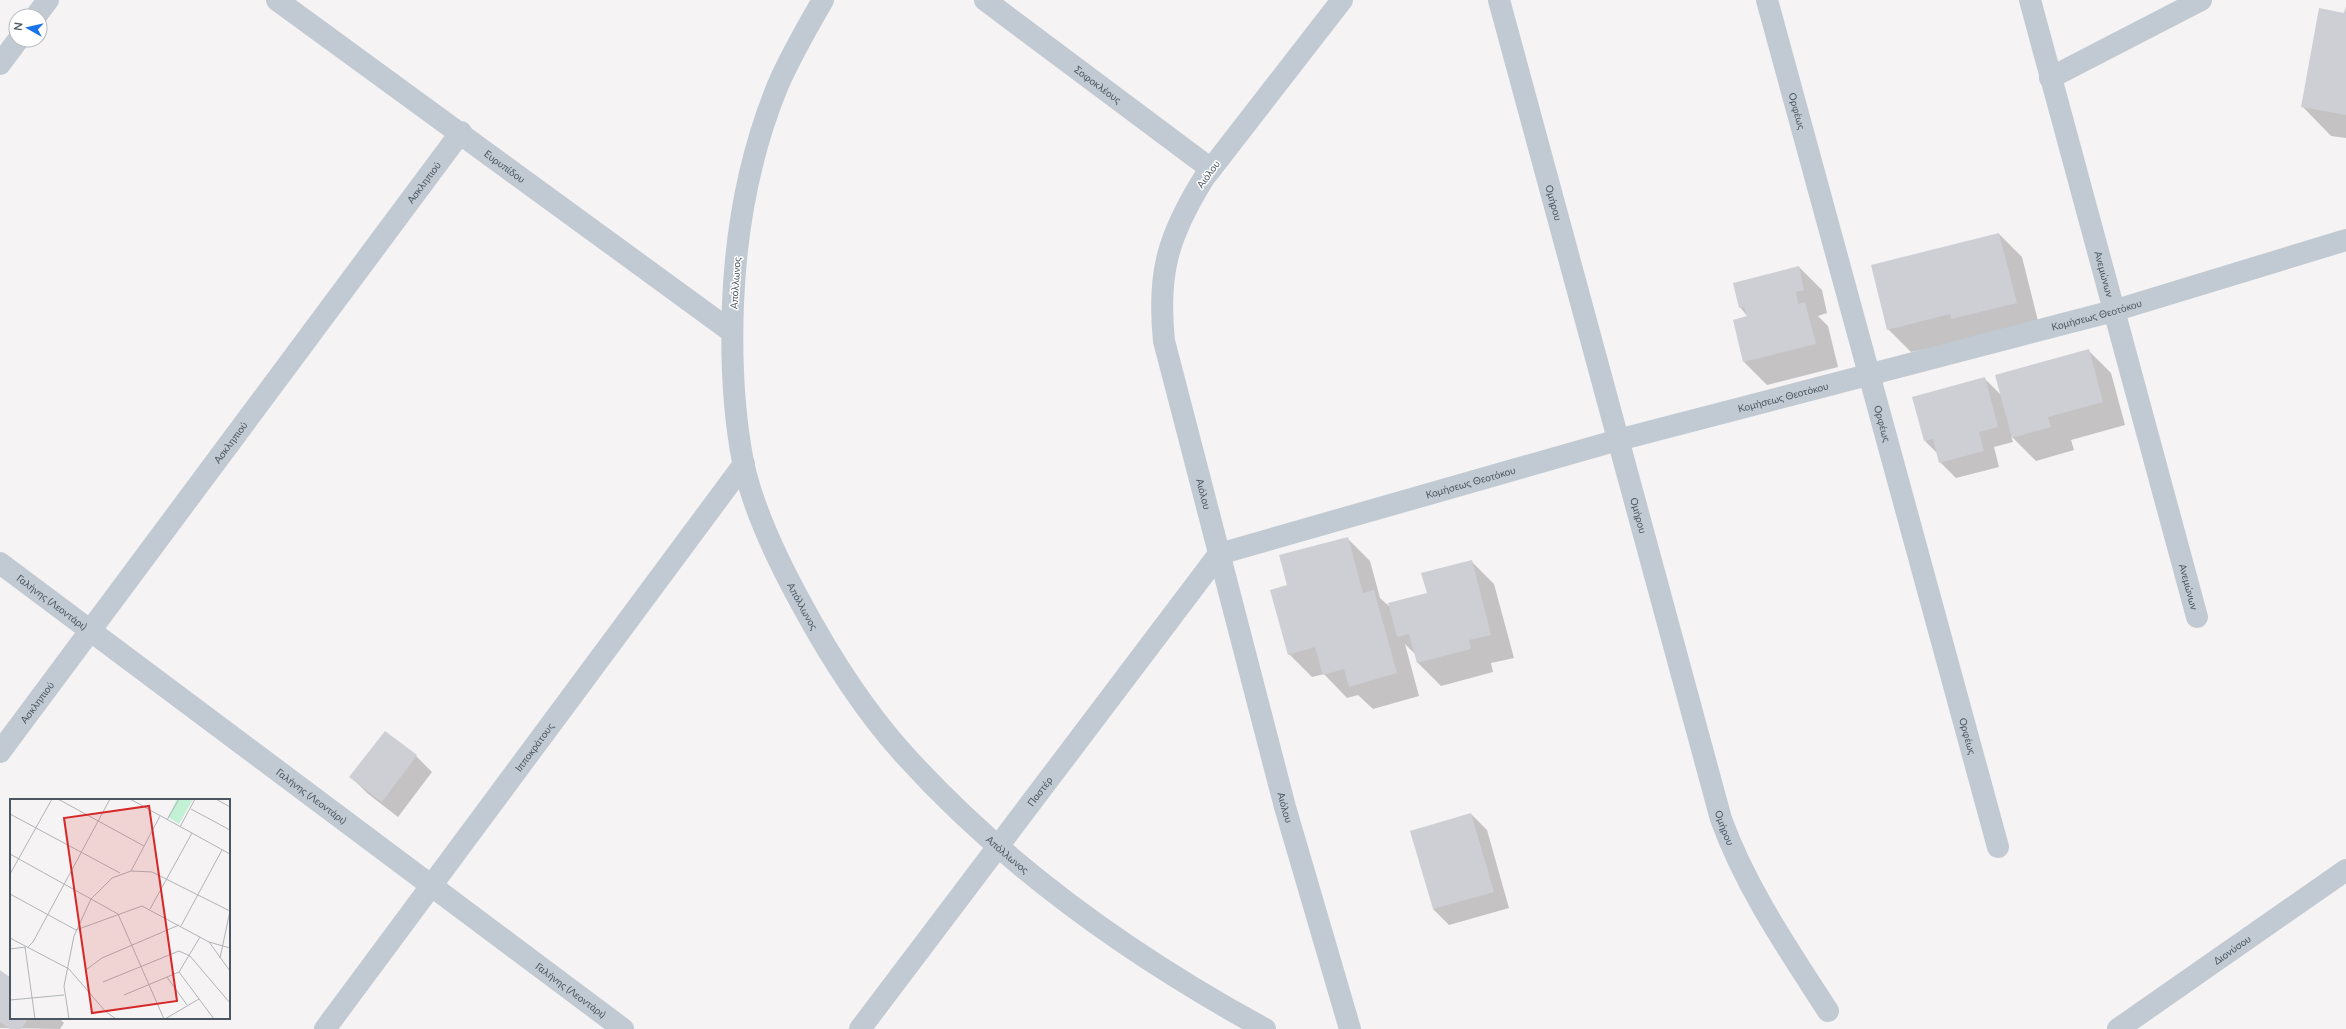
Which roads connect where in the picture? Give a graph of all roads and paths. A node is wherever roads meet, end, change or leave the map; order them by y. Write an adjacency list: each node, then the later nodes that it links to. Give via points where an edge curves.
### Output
1 (277, 0): 12 (street, Ευρυπίδου)
2 (823, 0): 16 (street, Απόλλωνος, via 779,83 762,128 738,245)
3 (986, 0): 13 (street, Σοφοκλέους)
4 (1342, 0): 13 (street, Αιόλου)
5 (1499, 0): 18 (street, Ομήρου)
6 (1767, 0): 17 (street, Ορφέως)
7 (2030, 0): 11 (street, Ανεμώνων)
8 (2201, 0): 11 (street)
9 (12, 48): 10 (street)
10 (0, 64)
11 (2050, 78): 15 (street, Ανεμώνων)
12 (461, 132): 16 (street, Ευρυπίδου); 23 (street, Ασκληπιού)
13 (1211, 169): 20 (street, Αιόλου, via 1174,232 1164,271 1161,314 1164,341)
14 (2346, 240): 15 (street, Κομήσεως Θεοτόκου)
15 (2113, 311): 17 (street, Κομήσεως Θεοτόκου); 22 (street, Ανεμώνων)
16 (732, 332): 19 (street, Απόλλωνος, via 738,423)
17 (1868, 374): 18 (street, Κομήσεως Θεοτόκου); 26 (street, Ορφέως)
18 (1618, 440): 20 (street, Κομήσεως Θεοτόκου); 29 (street, Ομήρου, via 1721,819 1733,851 1768,917)
19 (744, 464): 25 (street, Απόλλωνος, via 781,567 824,646 860,700 901,751); 28 (street, Ιπποκράτους)
20 (1219, 554): 25 (street, Παστέρ); 34 (street, Αιόλου, via 1285,807)
21 (0, 563): 23 (street, Γαλήνης (Λεοντάρι))
22 (2197, 617)
23 (91, 630): 24 (street, Ασκληπιού); 28 (street, Γαλήνης (Λεοντάρι))
24 (0, 752)
25 (997, 847): 32 (street, Παστέρ); 33 (street, Απόλλωνος, via 1091,919 1159,966 1220,1005)
26 (1998, 847)
27 (2346, 870): 35 (street, Διονύσου)
28 (431, 886): 30 (street, Ιπποκράτους); 31 (street, Γαλήνης (Λεοντάρι))
29 (1828, 1011)
30 (325, 1029)
31 (623, 1029)
32 (860, 1029)
33 (1265, 1029)
34 (1350, 1029)
35 (2118, 1029)

